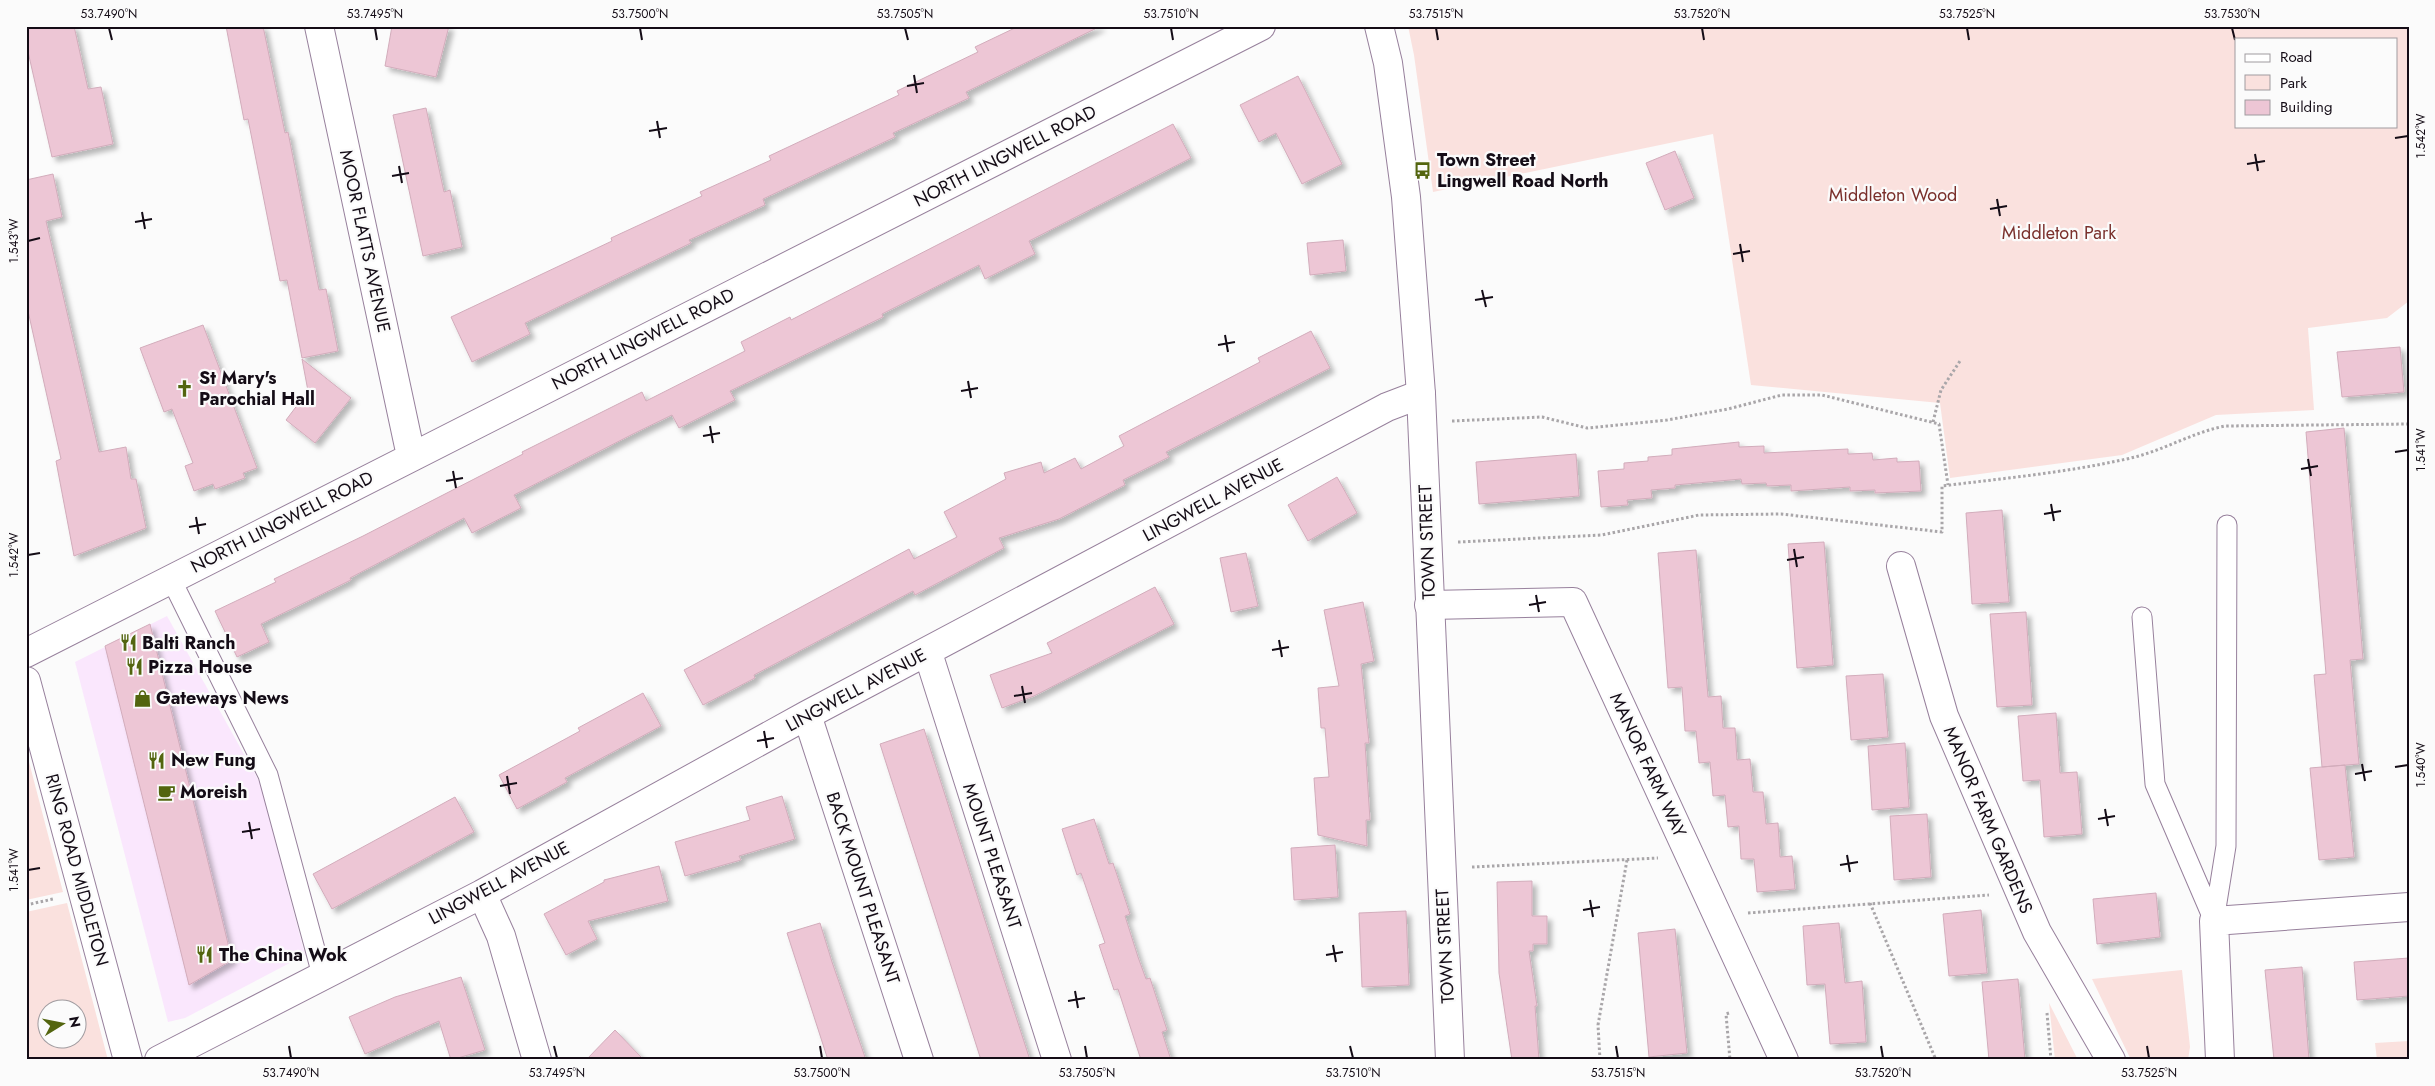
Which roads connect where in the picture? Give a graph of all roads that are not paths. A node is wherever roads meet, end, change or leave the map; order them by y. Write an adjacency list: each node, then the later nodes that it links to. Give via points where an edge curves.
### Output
1 (318, 26): 5 (street, MOOR FLATTS AVENUE)
2 (1261, 26): 5 (street, NORTH LINGWELL ROAD)
3 (1379, 26): 4 (street, TOWN STREET, via 1388,63 1406,197)
4 (1421, 394): 9 (street, TOWN STREET); 12 (street, LINGWELL AVENUE, via 1387,407)
5 (411, 456): 8 (street, NORTH LINGWELL ROAD)
6 (2227, 525): 17 (lane, via 2226,846)
7 (1900, 566): 26 (street, MANOR FARM GARDENS, via 1944,716 2037,932)
8 (170, 579): 11 (street, NORTH LINGWELL ROAD); 18 (lane, via 268,775)
9 (1429, 605): 24 (street, TOWN STREET); 25 (street, MANOR FARM WAY, via 1573,602)
10 (2142, 618): 17 (lane, via 2154,784)
11 (26, 653)
12 (928, 653): 14 (street, LINGWELL AVENUE); 23 (street, MOUNT PLEASANT)
13 (26, 681): 19 (street, RING ROAD MIDDLETON)
14 (806, 715): 15 (street, LINGWELL AVENUE); 22 (street, BACK MOUNT PLEASANT)
15 (482, 894): 18 (street, LINGWELL AVENUE); 21 (street, via 501,936)
16 (2409, 907): 17 (street)
17 (2214, 921): 27 (street)
18 (322, 975): 20 (street, LINGWELL AVENUE)
19 (128, 1060)
20 (159, 1060)
21 (537, 1060)
22 (919, 1060)
23 (1057, 1060)
24 (1450, 1060)
25 (1784, 1060)
26 (2111, 1060)
27 (2220, 1060)

